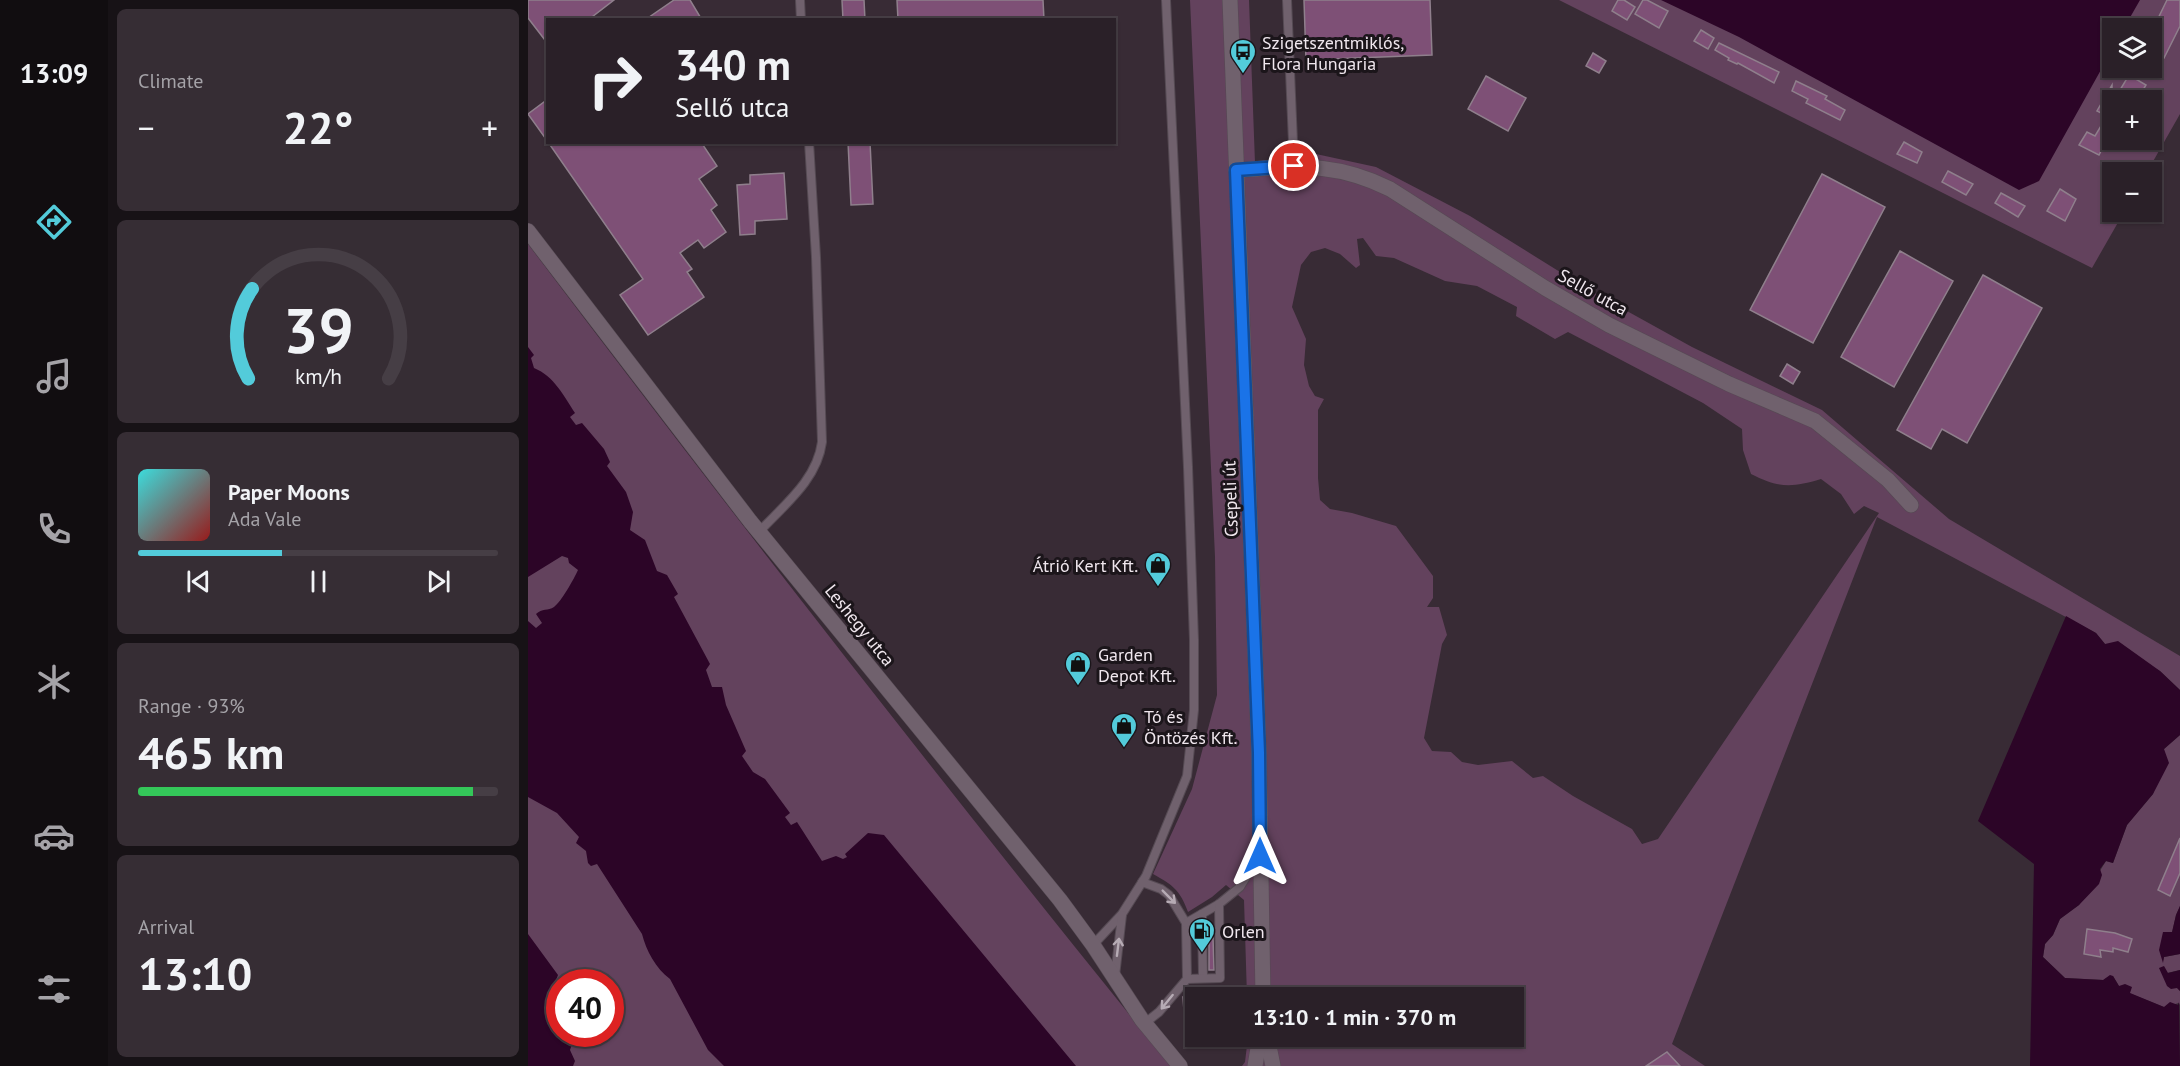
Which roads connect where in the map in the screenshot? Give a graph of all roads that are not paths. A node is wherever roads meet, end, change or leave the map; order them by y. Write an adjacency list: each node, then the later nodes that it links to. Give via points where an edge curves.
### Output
1 (800, 0): 5 (lane)
2 (1166, 0): 13 (lane, via 1194,710 1187,776)
3 (1230, 0): 8 (street, Csepeli út)
4 (1287, 0): 7 (lane)
5 (801, 18)
6 (808, 144): 11 (lane, via 816,257 821,449 811,476)
7 (1294, 166): 8 (street, Sellő utca); 10 (street, Sellő utca, via 1348,172 1379,184 1610,325 1815,421 1888,480)
8 (1236, 170): 12 (street, Csepeli út)
9 (528, 231): 11 (street, Leshegy utca)
10 (1911, 505)
11 (759, 532): 18 (street, Leshegy utca)
12 (1260, 856): 14 (lane, via 1240,887); 22 (street, Csepeli út)
13 (1142, 882): 15 (lane); 17 (lane, one-way to 17, via 1169,895)
14 (1219, 904): 16 (lane); 19 (lane, via 1220,978)
15 (1122, 914): 18 (lane); 21 (lane, one-way to 15)
16 (1202, 914): 17 (lane); 19 (lane)
17 (1186, 923): 20 (lane)
18 (1093, 945): 21 (street, Leshegy utca)
19 (1203, 978): 20 (lane)
20 (1187, 979): 23 (lane, one-way to 23)
21 (1114, 980): 23 (street, Leshegy utca)
22 (1263, 987)
23 (1145, 1023): 26 (street, Leshegy utca)
24 (1258, 1047): 27 (street)
25 (1270, 1047): 28 (street)
26 (1182, 1066)
27 (1255, 1066)
28 (1274, 1066)

